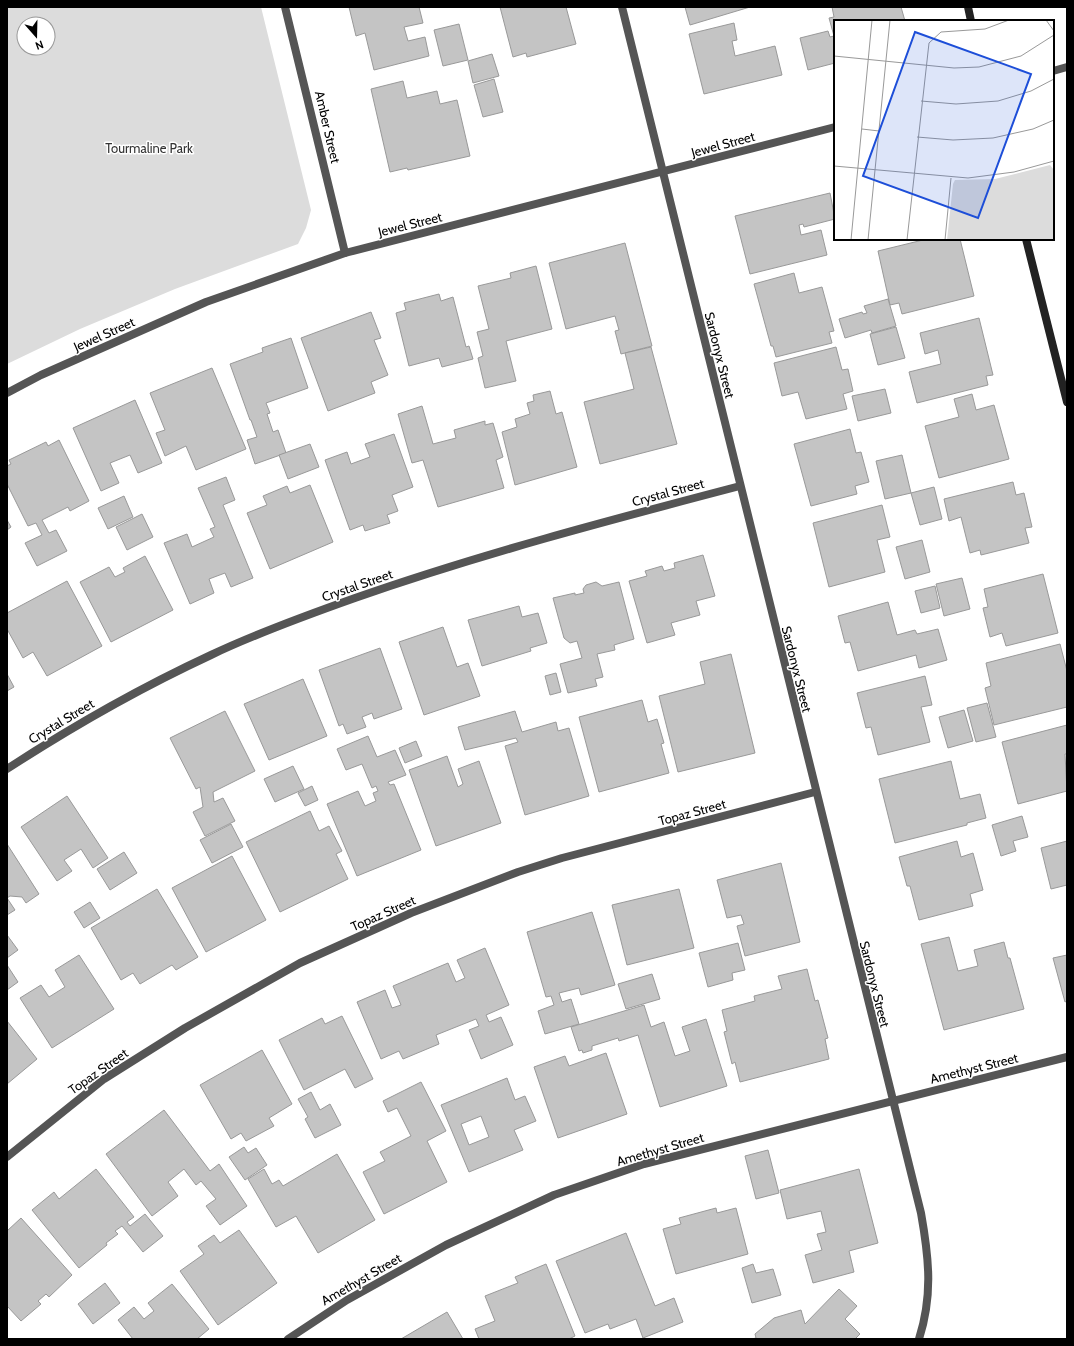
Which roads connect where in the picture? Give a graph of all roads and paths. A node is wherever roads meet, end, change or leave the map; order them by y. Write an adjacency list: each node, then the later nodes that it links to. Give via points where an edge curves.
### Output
1 (285, 7): 10 (street, Amber Street)
2 (622, 7): 8 (street, Sardonyx Street)
3 (968, 7): 4 (street)
4 (971, 20)
5 (1067, 67): 6 (street)
6 (1054, 71)
7 (834, 127): 8 (street, Jewel Street)
8 (663, 172): 10 (street, Jewel Street); 13 (street, Sardonyx Street)
9 (1026, 240): 12 (street)
10 (345, 253): 11 (street, Jewel Street, via 206,302 41,375)
11 (7, 393)
12 (1067, 402)
13 (740, 486): 14 (street, Crystal Street, via 518,545 436,570 316,612 212,654 115,702); 15 (street, Sardonyx Street)
14 (7, 769)
15 (815, 792): 17 (street, Sardonyx Street); 18 (street, Topaz Street, via 570,856 518,872 411,913 307,960 186,1028 104,1078)
16 (1067, 1057): 17 (street, Amethyst Street)
17 (892, 1100): 19 (street, Amethyst Street, via 644,1164 554,1195 446,1245 347,1300); 20 (street, Sardonyx Street, via 921,1213 928,1255 929,1290 925,1320)
18 (7, 1157)
19 (288, 1339)
20 (919, 1339)

